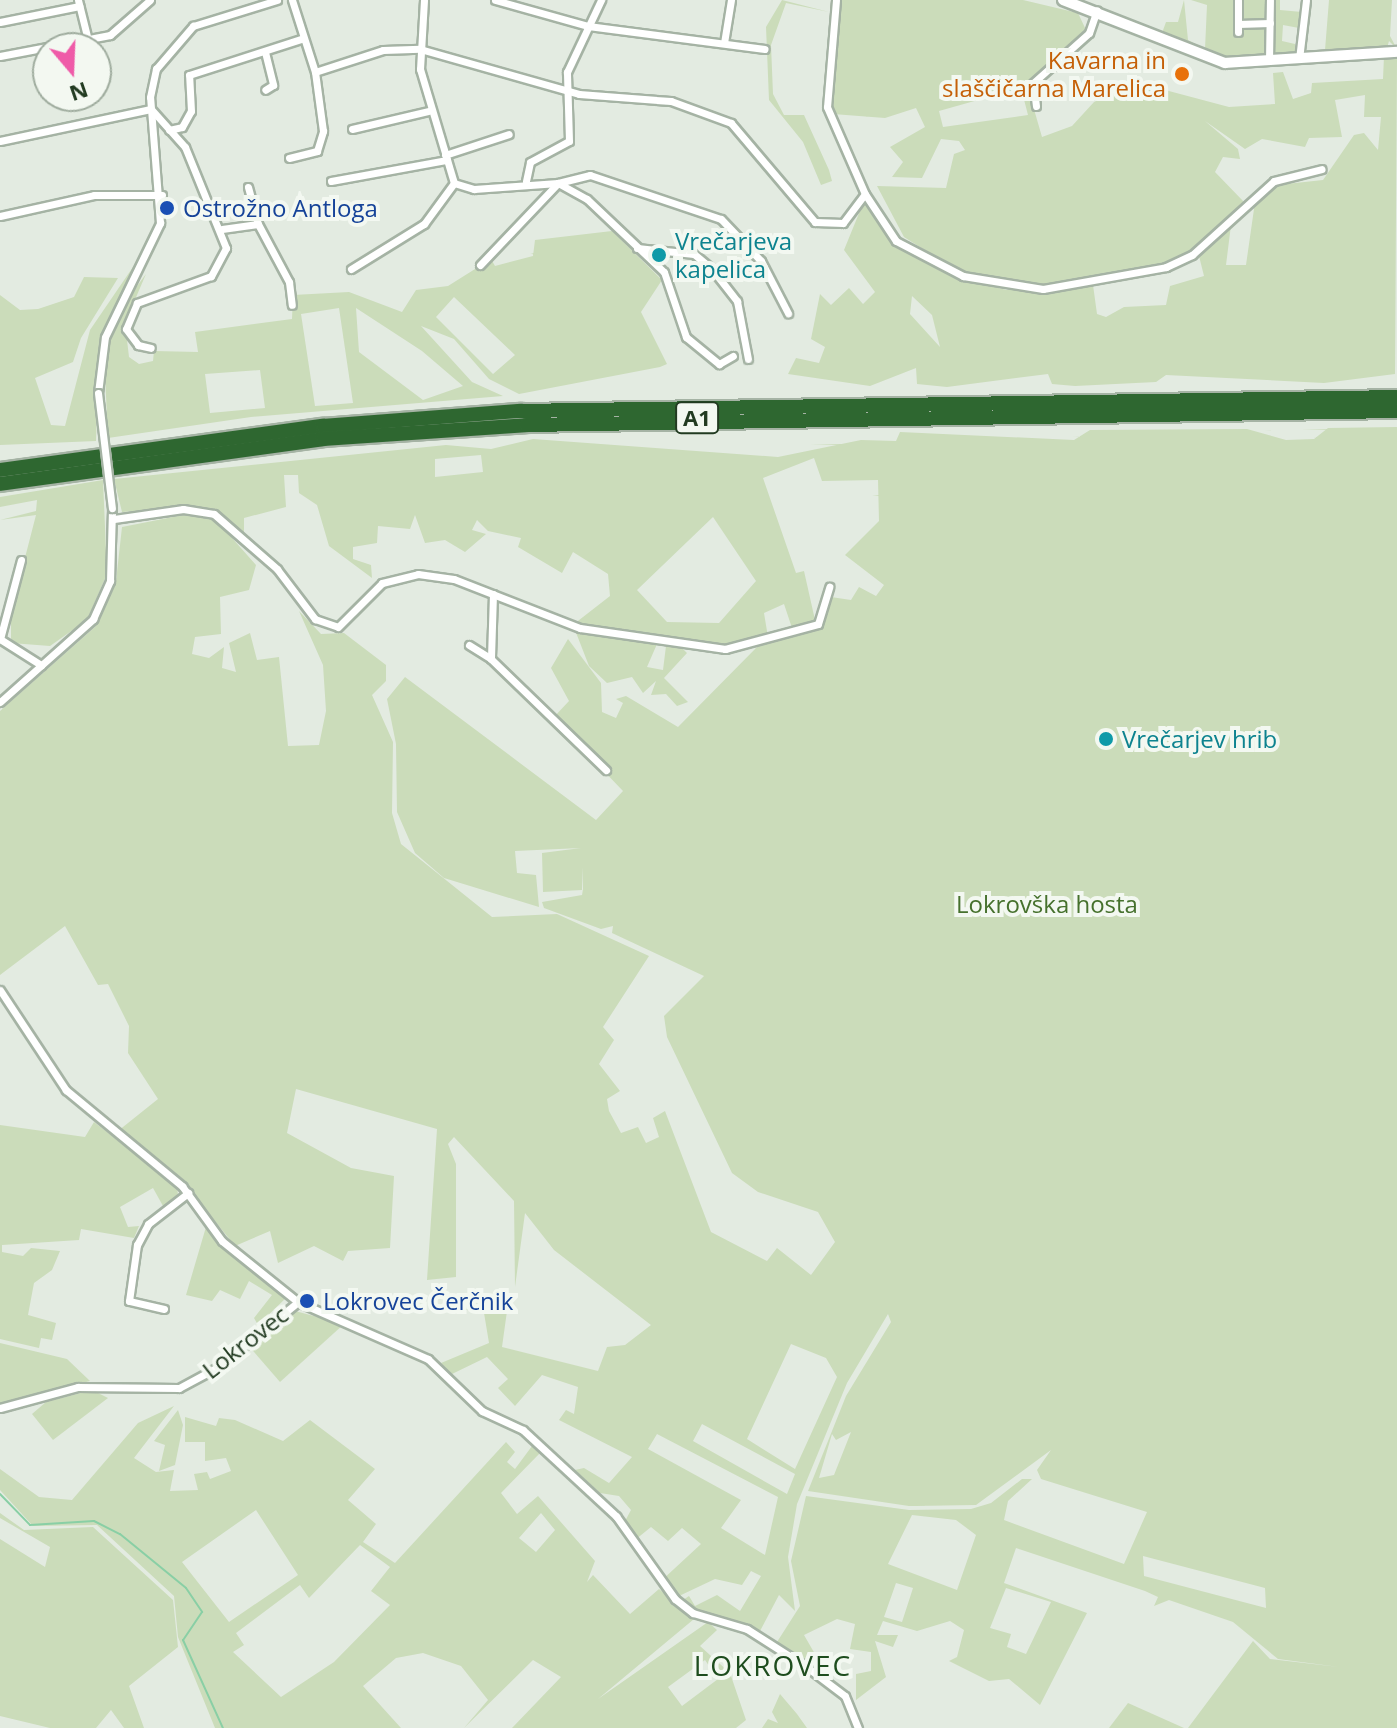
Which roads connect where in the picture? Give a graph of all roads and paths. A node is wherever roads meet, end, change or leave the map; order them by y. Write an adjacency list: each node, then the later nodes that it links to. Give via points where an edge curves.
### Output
1 (150, 0): 19 (street)
2 (277, 0): 34 (street, via 193,26 166,53 151,84)
3 (292, 0): 20 (street)
4 (424, 0): 22 (street)
5 (495, 0): 17 (street)
6 (601, 0): 17 (street)
7 (731, 0): 21 (street)
8 (836, 0): 48 (street, via 827,107)
9 (1063, 0): 14 (street)
10 (1238, 0): 16 (street, via 1238,28)
11 (1270, 0): 16 (street)
12 (1306, 0): 28 (street)
13 (78, 3): 15 (street); 18 (street)
14 (1097, 10): 29 (street, via 1225,63); 33 (street, via 1089,33 1033,83)
15 (0, 22)
16 (1270, 23): 29 (street)
17 (588, 26): 21 (street); 31 (street)
18 (86, 32)
19 (112, 33)
20 (301, 39): 25 (street); 30 (street)
21 (724, 43): 23 (street)
22 (420, 49): 30 (street, via 383,50); 31 (street); 35 (street)
23 (765, 49)
24 (32, 50): 27 (street)
25 (265, 52): 32 (street, via 273,85); 37 (street, via 189,75 191,111 182,127)
26 (1397, 52): 28 (street, via 1360,49)
27 (0, 56)
28 (1299, 59): 29 (street)
29 (1269, 64)
30 (315, 72): 41 (street, via 322,143)
31 (564, 89): 44 (street, via 569,141 530,162); 48 (street, via 671,101 731,123 815,222 843,223)
32 (265, 90)
33 (1036, 106)
34 (151, 109): 37 (street); 39 (street); 49 (street)
35 (428, 111): 36 (street); 40 (street)
36 (352, 129)
37 (169, 130): 52 (street, via 192,157)
38 (509, 134): 40 (street)
39 (0, 141)
40 (446, 157): 43 (street); 45 (street)
41 (289, 158)
42 (1322, 169): 48 (street, via 1274,181 1177,264 1062,288 1011,288 963,276 896,241)
43 (331, 181)
44 (526, 181): 45 (street, via 474,189); 46 (street)
45 (454, 183): 55 (street, via 424,224)
46 (558, 183): 53 (street, via 599,208); 54 (street); 57 (street, via 590,175 707,211 761,261)
47 (248, 187): 51 (street)
48 (865, 194)
49 (162, 195): 50 (street, via 94,195); 65 (street, bridge, via 152,245 105,337 98,393)
50 (0, 216)
51 (258, 224): 52 (street); 56 (street, via 289,282)
52 (222, 229): 58 (street, via 224,259 211,276 137,303 126,329 138,345)
53 (635, 248): 59 (street, via 664,272 686,337 719,364); 60 (street, via 694,254 712,269 737,301)
54 (480, 265)
55 (351, 269)
56 (292, 305)
57 (788, 313)
58 (151, 348)
59 (733, 356)
60 (748, 359)
61 (1397, 397): 63 (highway, A1, via 535,410 323,426)
62 (1397, 411): 64 (highway, A1, via 526,425 323,439)
63 (0, 470)
64 (0, 484)
65 (114, 519): 68 (street, via 183,509 214,514 277,569 325,625 338,627 382,583 405,575 454,579); 71 (street, via 102,602 84,631)
66 (21, 560): 71 (street, via 0,639)
67 (829, 587): 68 (street, via 818,624 725,649 591,631)
68 (493, 594): 70 (street)
69 (469, 645): 70 (street)
70 (491, 659): 73 (street)
71 (41, 665): 72 (street)
72 (0, 702)
73 (606, 770)
74 (0, 990): 75 (street, Lokrovec, via 66,1090)
75 (188, 1193): 76 (street, Lokrovec, via 222,1241); 77 (street, via 148,1224 137,1245 129,1301)
76 (298, 1302): 78 (street, Lokrovec, via 218,1367 179,1388 78,1387); 79 (street, via 428,1359 482,1411 523,1430 616,1516 675,1599 693,1613 747,1629 808,1668 845,1696)
77 (164, 1309)
78 (0, 1408)
79 (858, 1728)

